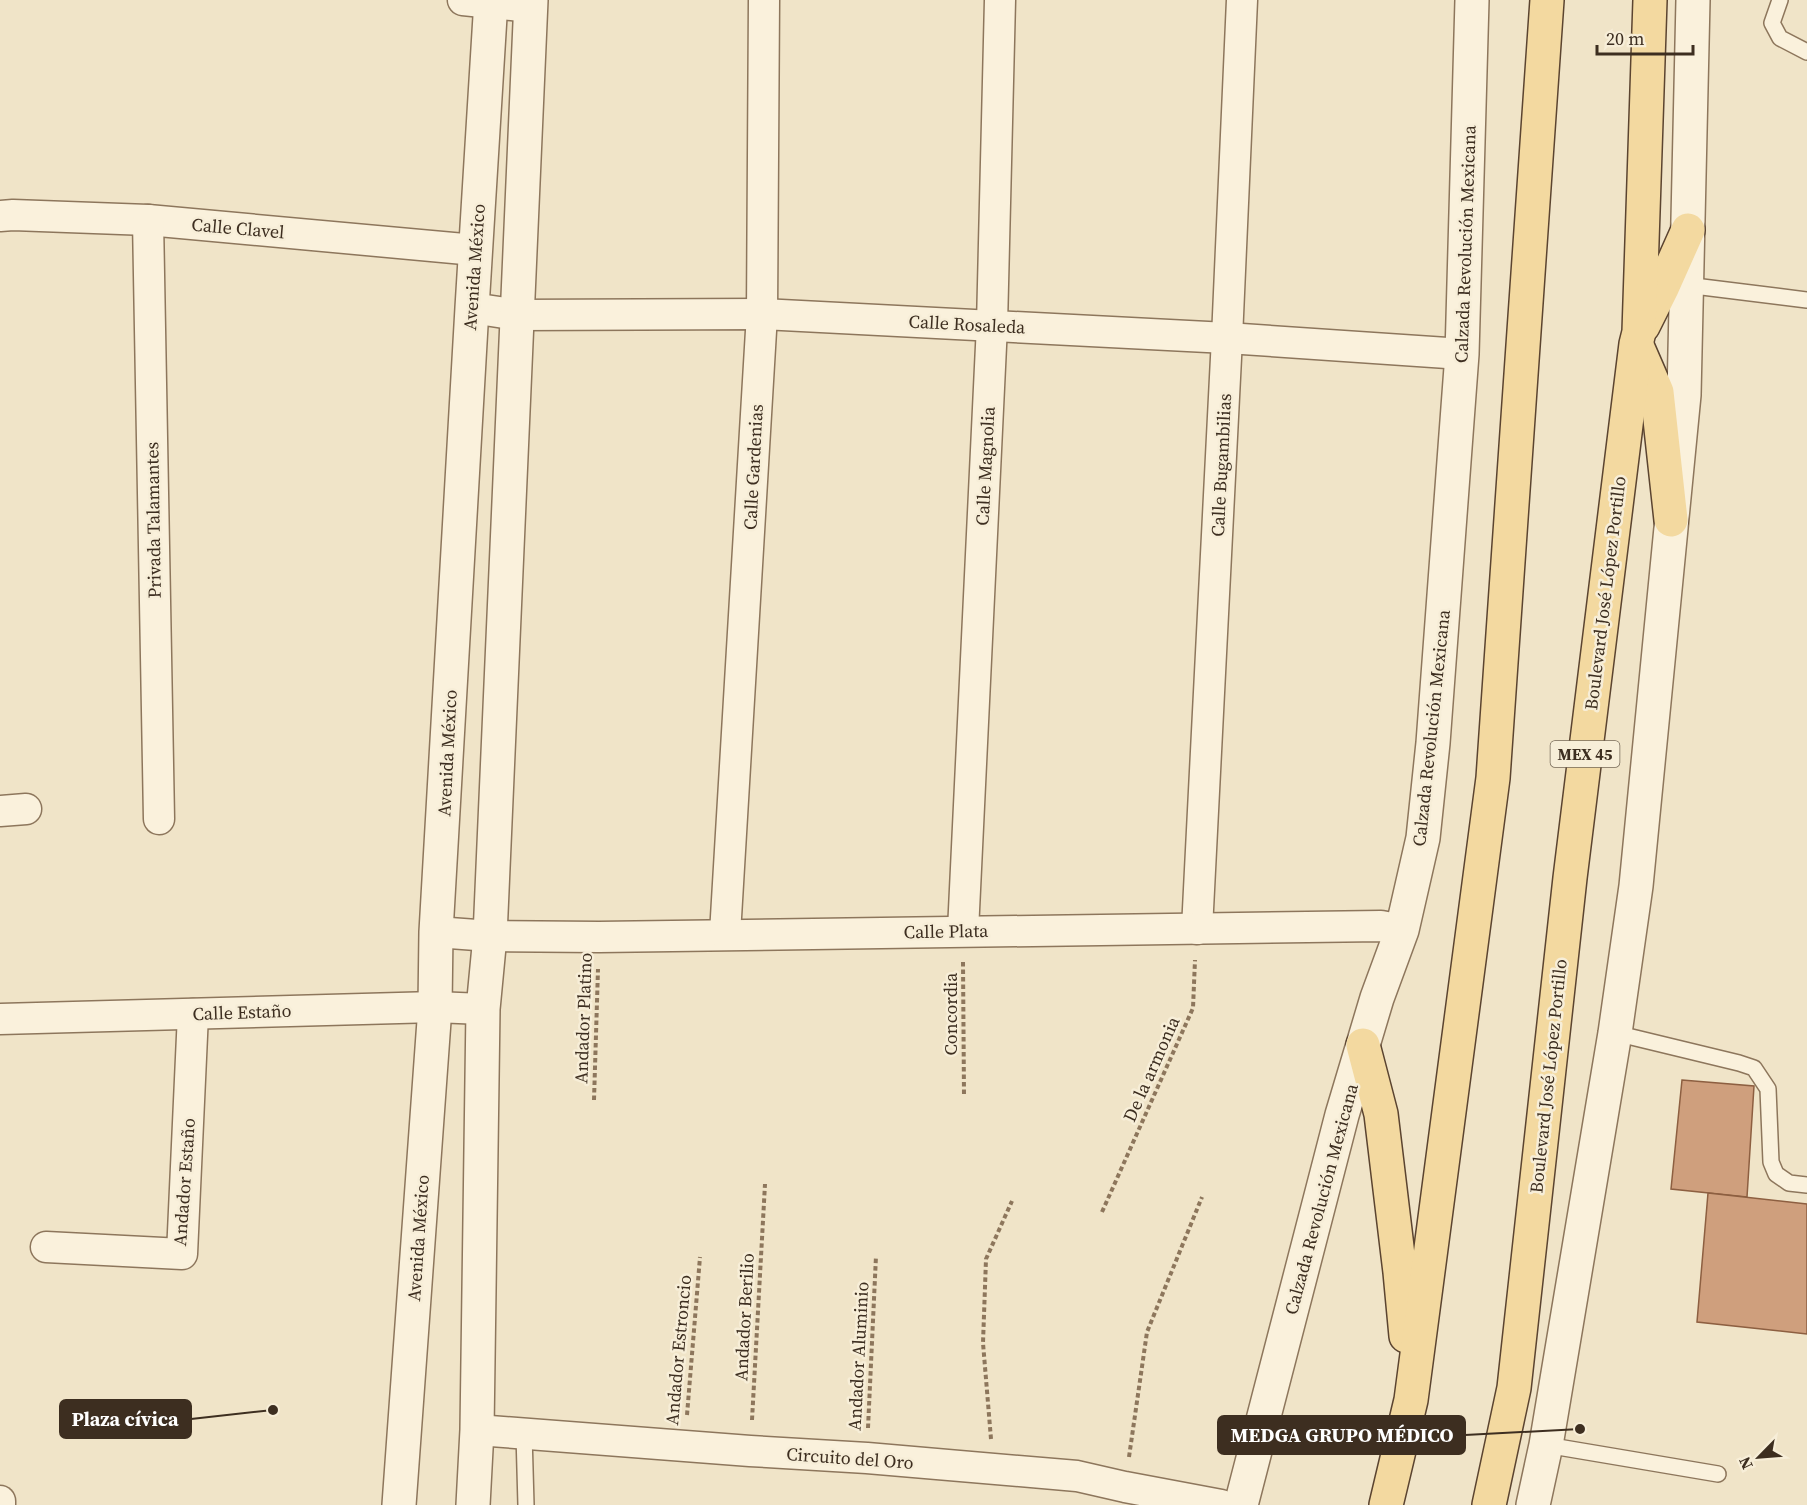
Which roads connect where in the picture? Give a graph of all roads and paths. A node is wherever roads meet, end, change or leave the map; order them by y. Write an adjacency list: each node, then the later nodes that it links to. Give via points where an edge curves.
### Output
1 (764, 0): 19 (street, Calle Gardenias)
2 (1000, 0): 21 (street, Calle Magnolia)
3 (1242, 0): 22 (street, Calle Bugambilias)
4 (1472, 0): 24 (street, Calzada Revolución Mexicana)
5 (1547, 0): 50 (main road, via 1492,778)
6 (1650, 0): 23 (main road, Boulevard José López Portillo / MEX 45)
7 (1693, 0): 14 (street)
8 (1780, 0): 11 (lane, via 1772,23 1779,38)
9 (482, 1): 10 (street); 15 (street, Avenida México)
10 (531, 4): 20 (street)
11 (1807, 52)
12 (0, 216): 13 (street, Calle Clavel)
13 (148, 220): 15 (street, Calle Clavel); 26 (street, Privada Talamantes)
14 (1688, 230): 16 (street); 23 (main road)
15 (475, 250): 18 (street, Avenida México)
16 (1686, 285): 17 (lane); 25 (street, via 1684,395)
17 (1807, 300)
18 (472, 308): 20 (street, Calle Rosaleda); 30 (street, Avenida México)
19 (762, 314): 20 (street, Calle Rosaleda); 21 (street, Calle Rosaleda); 31 (street, Calle Gardenias)
20 (518, 315): 32 (street)
21 (992, 325): 22 (street, Calle Rosaleda); 29 (street, Calle Magnolia)
22 (1227, 338): 24 (street, Calle Rosaleda); 27 (street, Calle Bugambilias)
23 (1638, 338): 25 (main road, via 1657,392); 66 (main road, Boulevard José López Portillo / MEX 45, via 1570,878 1514,1388)
24 (1462, 354): 28 (street, Calzada Revolución Mexicana, via 1433,742 1423,838)
25 (1671, 520): 38 (street, via 1635,886)
26 (159, 819)
27 (1197, 929): 28 (street, Calle Plata, via 1381,926); 29 (street, Calle Plata); 46 (path, De la armonia, via 1192,1008)
28 (1402, 930): 39 (street, Calzada Revolución Mexicana)
29 (963, 931): 31 (street, Calle Plata); 40 (path, Concordia)
30 (436, 932): 32 (street, Calle Plata); 34 (street, Avenida México)
31 (725, 934): 33 (street, Calle Plata)
32 (490, 936): 33 (street, Calle Plata); 35 (street)
33 (599, 937): 41 (path, Andador Platino)
34 (435, 1007): 35 (street, Calle Estaño); 36 (street, Calle Estaño); 60 (street, Avenida México)
35 (483, 1009): 51 (street)
36 (193, 1014): 37 (street, Calle Estaño); 47 (street, Andador Estaño, via 182,1254)
37 (0, 1019)
38 (1614, 1033): 43 (lane, via 1754,1068 1767,1089 1771,1162 1776,1174 1789,1183); 53 (street)
39 (1363, 1045): 50 (main road, via 1381,1114); 64 (street, Calzada Revolución Mexicana)
40 (964, 1096)
41 (594, 1100)
42 (765, 1184): 55 (path, Andador Berilio)
43 (1807, 1185)
44 (1202, 1197): 59 (path, via 1147,1332)
45 (1012, 1201): 57 (path, via 986,1259 983,1343)
46 (1102, 1212)
47 (46, 1247)
48 (876, 1256): 56 (path, Andador Aluminio)
49 (700, 1257): 54 (path, Andador Estroncio)
50 (1411, 1400): 65 (main road)
51 (477, 1430): 52 (street, Circuito del Oro); 61 (street)
52 (524, 1434): 54 (street, Circuito del Oro); 62 (lane)
53 (1546, 1445): 58 (lane); 67 (street)
54 (684, 1446): 55 (street, Circuito del Oro)
55 (750, 1451): 56 (street, Circuito del Oro)
56 (867, 1458): 57 (street, Circuito del Oro)
57 (993, 1469): 59 (street, Circuito del Oro, via 1077,1476)
58 (1718, 1474)
59 (1125, 1487): 63 (street, Circuito del Oro)
60 (399, 1505)
61 (473, 1505)
62 (526, 1505)
63 (1221, 1505)
64 (1242, 1505)
65 (1386, 1505)
66 (1489, 1505)
67 (1533, 1505)

